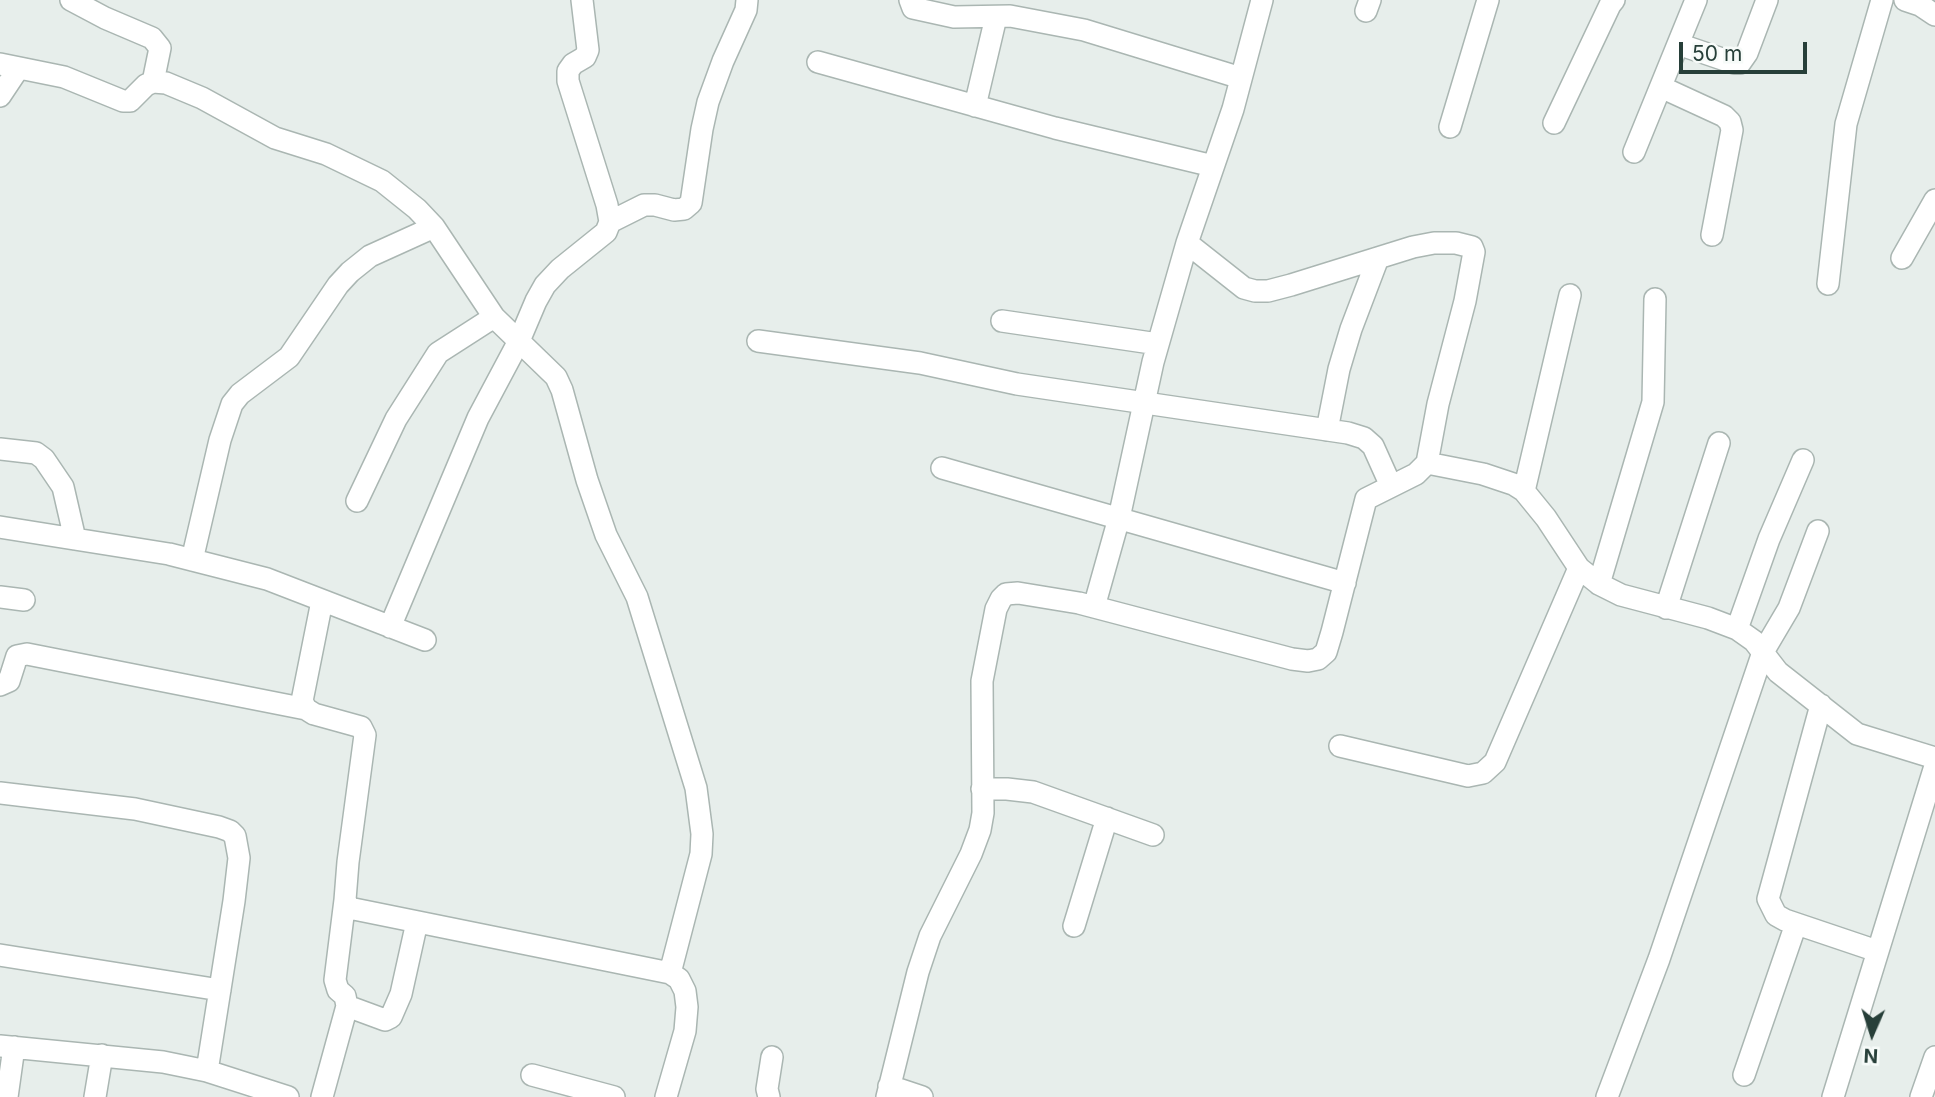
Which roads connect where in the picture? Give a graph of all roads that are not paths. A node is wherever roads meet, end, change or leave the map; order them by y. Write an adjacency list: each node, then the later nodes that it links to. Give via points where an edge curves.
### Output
1 (71, 0): 12 (street)
2 (582, 0): 28 (street, via 588,50 568,71 568,81)
3 (747, 0): 28 (street, via 708,102 691,203 674,210 645,205)
4 (910, 0): 14 (street, via 913,8 922,11)
5 (1262, 0): 18 (street)
6 (1488, 0): 24 (street)
7 (1614, 0): 23 (street)
8 (1696, 0): 15 (street)
9 (1768, 0): 15 (street, via 1740,63)
10 (1882, 0): 34 (street, via 1846,124)
11 (1905, 0): 13 (street)
12 (107, 9): 19 (street, via 160,48)
13 (1935, 15)
14 (996, 17): 18 (street, via 1084,30); 22 (street)
15 (1678, 44): 20 (street)
16 (818, 62): 22 (street)
17 (9, 66): 19 (street, via 64,77 123,101 130,101); 21 (street)
18 (1241, 78): 26 (street)
19 (153, 82): 29 (street, via 202,98 275,138 348,163 382,181)
20 (1661, 87): 25 (street); 30 (street, via 1730,122)
21 (0, 96)
22 (975, 106): 26 (street)
23 (1554, 123)
24 (1450, 127)
25 (1634, 152)
26 (1213, 166): 31 (street)
27 (1935, 200): 33 (street)
28 (610, 222): 39 (street, via 606,232 545,285)
29 (433, 227): 37 (street); 56 (street, via 370,256 350,272 289,357 240,394 220,440)
30 (1712, 234)
31 (1187, 243): 32 (street, via 1244,288 1255,291 1291,285); 41 (street)
32 (1378, 258): 43 (street, via 1351,328); 47 (street, via 1434,243 1466,244 1474,252)
33 (1902, 258)
34 (1828, 284)
35 (1570, 295): 50 (street)
36 (1656, 299): 59 (street, via 1653,402)
37 (494, 317): 39 (street); 51 (street, via 438,353 396,419)
38 (1002, 321): 41 (street)
39 (519, 341): 65 (street, via 478,418); 85 (street, via 556,377 562,390 606,535 637,597 696,788 701,855)
40 (758, 341): 42 (street, via 920,363)
41 (1158, 344): 42 (street)
42 (1144, 404): 43 (street); 52 (street)
43 (1326, 430): 49 (street, via 1364,438 1373,446)
44 (1718, 443): 64 (street)
45 (0, 449): 55 (street, via 36,453 44,459 63,487)
46 (1802, 460): 66 (street)
47 (1427, 463): 49 (street); 50 (street, via 1497,478)
48 (942, 468): 52 (street)
49 (1391, 486): 58 (street, via 1366,499)
50 (1524, 491): 57 (street)
51 (356, 502)
52 (1119, 518): 58 (street); 63 (street)
53 (0, 527): 55 (street)
54 (1818, 531): 68 (street, via 1788,608)
55 (75, 539): 56 (street)
56 (192, 560): 62 (street, via 267,579)
57 (1579, 568): 59 (street); 72 (street, via 1495,762 1483,773 1468,776)
58 (1345, 583): 63 (street, via 1326,652 1308,661)
59 (1599, 584): 64 (street)
60 (0, 597): 61 (street)
61 (24, 600)
62 (322, 601): 65 (street); 71 (street, via 302,692)
63 (1094, 607): 75 (street, via 1018,593 1000,599 982,681)
64 (1666, 608): 66 (street)
65 (390, 627): 67 (street)
66 (1737, 629): 68 (street)
67 (425, 640)
68 (1763, 652): 70 (street, via 1778,672); 104 (street)
69 (0, 685): 71 (street, via 9,681 17,656 27,654)
70 (1821, 705): 73 (street, via 1857,734); 81 (street, via 1769,889 1768,899 1776,915)
71 (306, 709): 79 (street, via 362,727 365,735)
72 (1340, 746)
73 (1935, 758)
74 (1935, 766): 83 (street)
75 (982, 789): 77 (street, via 1032,792); 95 (street, via 980,830 930,936)
76 (0, 793): 86 (street, via 135,809 230,831 239,858)
77 (1107, 818): 78 (street); 82 (street)
78 (1153, 835)
79 (345, 900): 80 (street, via 349,908 358,911); 87 (street, via 335,980)
80 (417, 922): 85 (street); 87 (street, via 401,994 391,1017 385,1020)
81 (1796, 924): 83 (street); 93 (street)
82 (1074, 926)
83 (1877, 951): 105 (street)
84 (0, 955): 86 (street)
85 (670, 973): 101 (street, via 685,991 687,1007)
86 (220, 990): 92 (street)
87 (347, 1006): 99 (street)
88 (7, 1047): 89 (street); 96 (street)
89 (102, 1055): 92 (street); 97 (street)
90 (772, 1057): 102 (street)
91 (1935, 1057): 106 (street)
92 (207, 1071): 98 (street)
93 (1744, 1074)
94 (532, 1075): 100 (street)
95 (888, 1092): 103 (street)
96 (7, 1097)
97 (95, 1097)
98 (288, 1097)
99 (322, 1097)
100 (614, 1097)
101 (666, 1097)
102 (769, 1097)
103 (922, 1097)
104 (1607, 1097)
105 (1833, 1097)
106 (1921, 1097)

